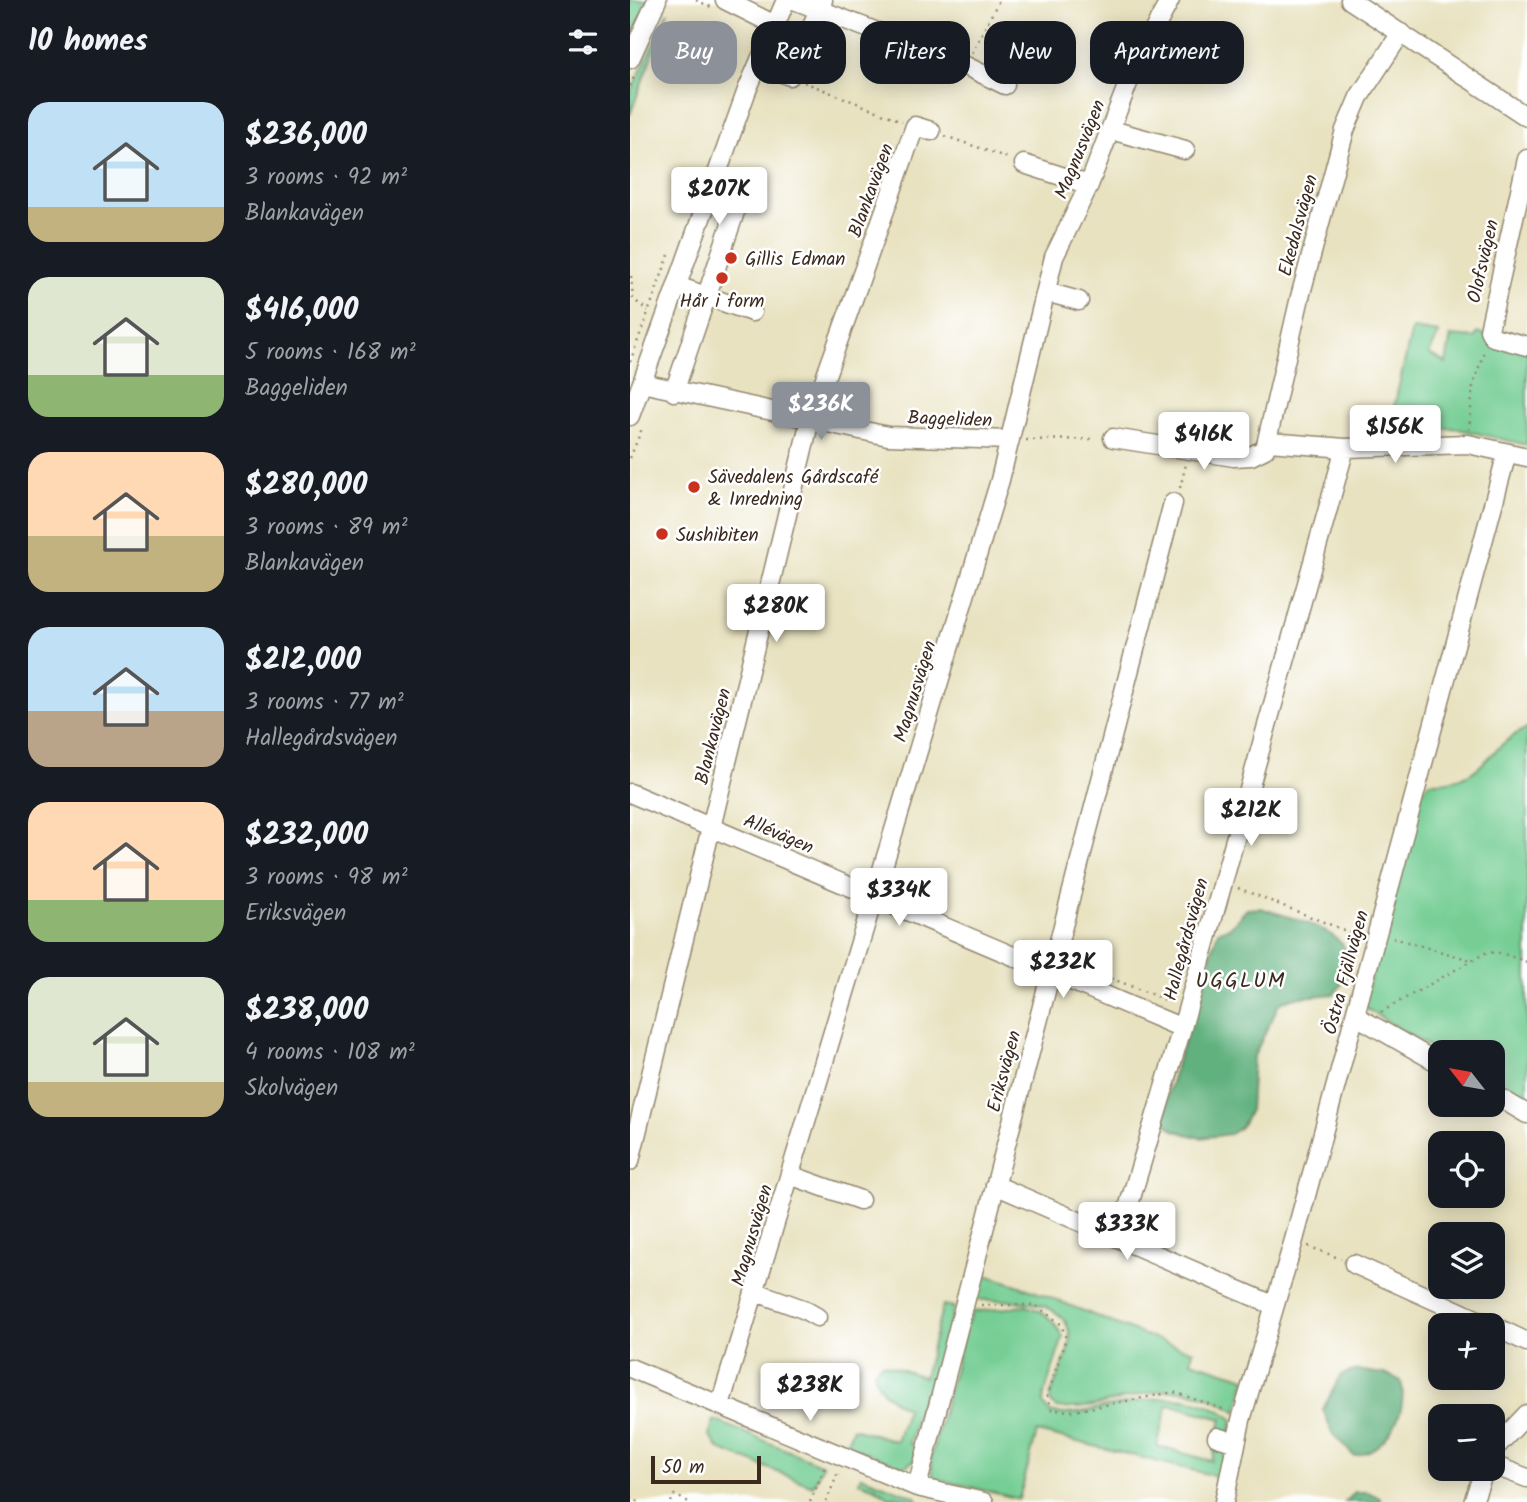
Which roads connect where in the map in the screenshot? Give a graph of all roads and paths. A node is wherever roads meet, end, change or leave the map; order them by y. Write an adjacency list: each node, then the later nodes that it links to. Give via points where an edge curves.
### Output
1 (657, 0): 14 (street)
2 (724, 0): 9 (street)
3 (786, 0): 10 (street)
4 (794, 0): 8 (street)
5 (999, 0): 13 (path)
6 (1170, 0): 21 (street, Magnusvägen, via 1135,65)
7 (1350, 0): 12 (street)
8 (820, 5): 11 (street)
9 (767, 21)
10 (777, 21)
11 (860, 21)
12 (1401, 33): 19 (street); 43 (street, Ekedalsvägen, via 1359,97 1345,130 1300,298)
13 (970, 57)
14 (630, 59)
15 (970, 67): 18 (street)
16 (751, 84): 26 (street)
17 (810, 84): 20 (path)
18 (1005, 85)
19 (1527, 117)
20 (923, 128): 24 (path); 40 (street, Blankavägen)
21 (1111, 130): 22 (street); 25 (street, Magnusvägen)
22 (1185, 150)
23 (1527, 159): 35 (street, Olofsvägen, via 1492,306 1489,330)
24 (1024, 164): 25 (street)
25 (1089, 185): 29 (street, Magnusvägen, via 1060,242)
26 (709, 196): 28 (street); 30 (street, via 736,208)
27 (631, 276): 31 (path)
28 (677, 286): 30 (street); 37 (street)
29 (1046, 292): 32 (street); 42 (street, Magnusvägen)
30 (708, 296): 34 (street); 38 (street)
31 (632, 298): 33 (path)
32 (1079, 301)
33 (649, 311)
34 (752, 312)
35 (1493, 337): 36 (street); 44 (path, via 1476,372)
36 (1527, 346)
37 (642, 383): 38 (street, Baggeliden); 39 (street)
38 (674, 392): 40 (street, Baggeliden)
39 (630, 416)
40 (810, 420): 42 (street, Baggeliden, via 919,439); 51 (street, Blankavägen)
41 (1113, 438): 42 (path); 46 (street)
42 (1010, 440): 53 (street, Magnusvägen)
43 (1269, 442): 45 (street); 46 (street, via 1261,453 1251,456)
44 (1468, 444): 45 (street); 47 (street)
45 (1345, 448): 59 (street, Hallegårdsvägen)
46 (1187, 451): 49 (path)
47 (1507, 453): 48 (street); 54 (street, Östra Fjällvägen)
48 (1527, 457)
49 (1173, 503): 57 (street, Eriksvägen)
50 (630, 793): 51 (street, Allévägen)
51 (711, 827): 53 (street, Allévägen); 63 (street, Blankavägen)
52 (1234, 887): 54 (path)
53 (874, 896): 57 (street, Allévägen); 64 (street, Magnusvägen)
54 (1375, 938): 55 (path); 58 (street, Östra Fjällvägen)
55 (1471, 960): 56 (path, via 1487,952); 58 (path)
56 (1527, 962)
57 (1051, 971): 59 (street, Allévägen); 65 (street, Eriksvägen)
58 (1361, 1018): 60 (street); 68 (street, Östra Fjällvägen)
59 (1182, 1028): 67 (street, Hallegårdsvägen)
60 (1428, 1056)
61 (1505, 1101): 62 (street)
62 (1527, 1114)
63 (630, 1161)
64 (790, 1175): 66 (street); 70 (street, Magnusvägen)
65 (995, 1185): 67 (street); 72 (street, Eriksvägen)
66 (860, 1200)
67 (1119, 1238): 71 (street)
68 (1294, 1240): 69 (path); 71 (street, Östra Fjällvägen)
69 (1354, 1264): 73 (street)
70 (756, 1292): 74 (street); 78 (street, Magnusvägen)
71 (1273, 1305): 80 (street, Östra Fjällvägen)
72 (964, 1306): 80 (path, via 1035,1305 1061,1324 1066,1338 1047,1397 1052,1410 1074,1411 1174,1392 1209,1401); 89 (street, Eriksvägen)
73 (1462, 1313)
74 (817, 1317)
75 (1505, 1332): 76 (street)
76 (1527, 1342)
77 (630, 1368): 78 (street)
78 (720, 1405): 89 (street)
79 (1527, 1414): 82 (street)
80 (1241, 1420): 83 (street, Östra Fjällvägen)
81 (1217, 1437): 83 (street)
82 (1505, 1437)
83 (1236, 1443): 98 (street, Östra Fjällvägen)
84 (828, 1461): 95 (path)
85 (841, 1465): 96 (path)
86 (1505, 1470): 87 (street)
87 (1527, 1478)
88 (1480, 1481): 99 (street)
89 (916, 1487): 91 (street)
90 (630, 1498): 92 (path)
91 (936, 1498): 97 (street)
92 (639, 1502)
93 (671, 1502): 94 (path, via 674,1495)
94 (689, 1502)
95 (810, 1502)
96 (826, 1502)
97 (984, 1502)
98 (1224, 1502)
99 (1473, 1502)

